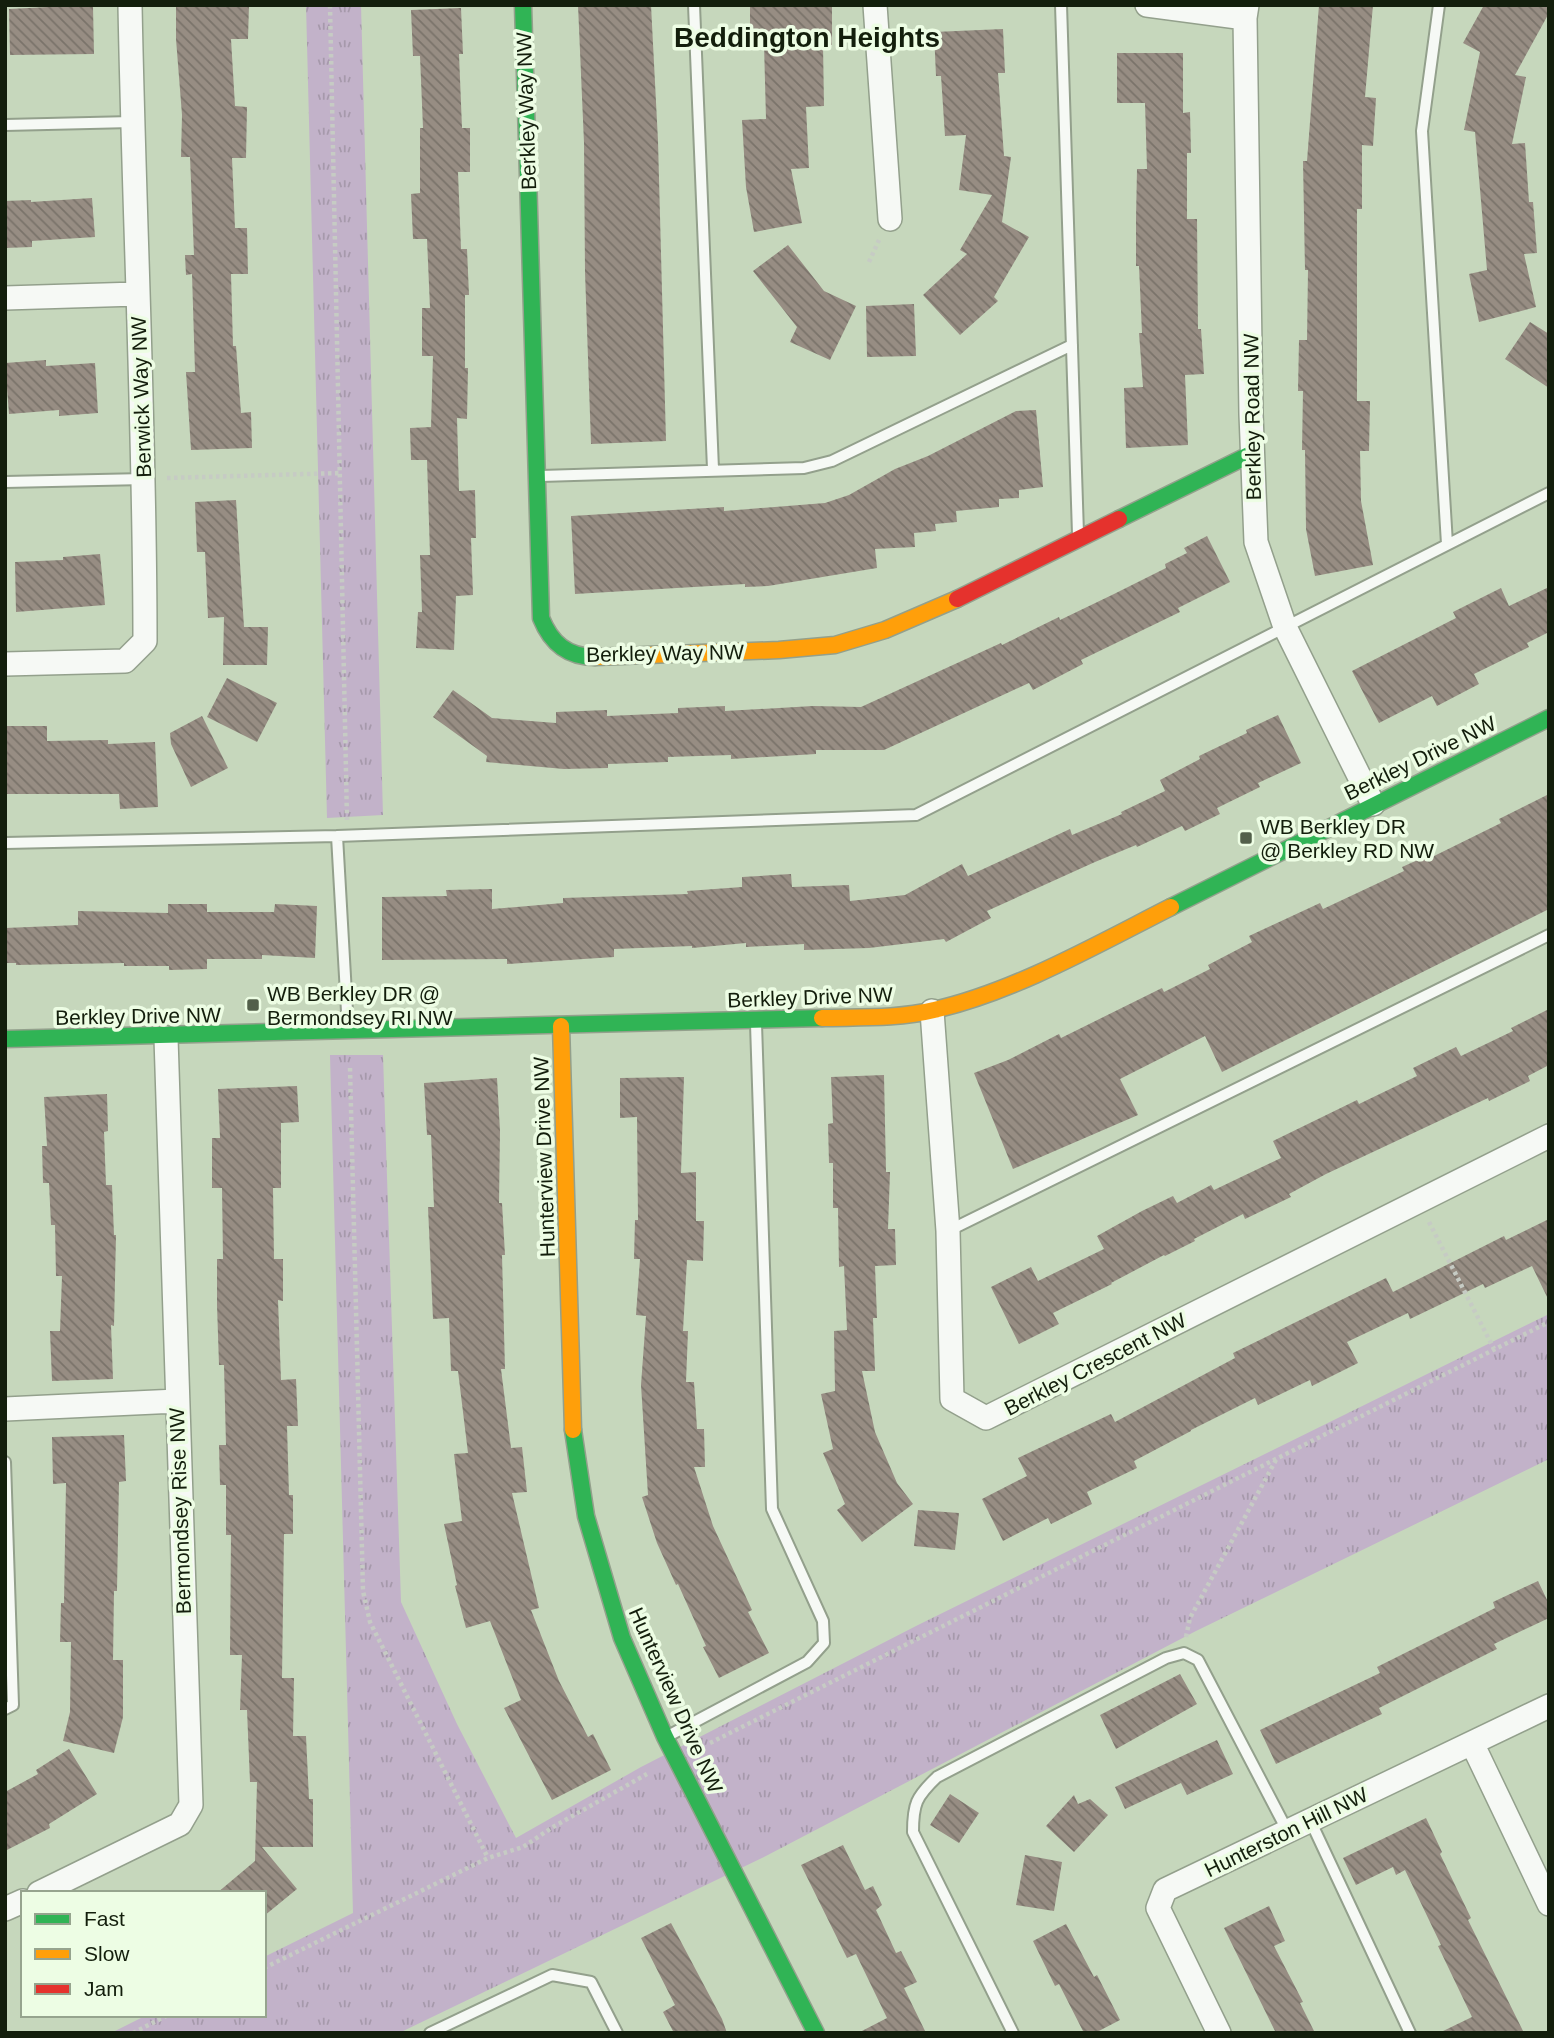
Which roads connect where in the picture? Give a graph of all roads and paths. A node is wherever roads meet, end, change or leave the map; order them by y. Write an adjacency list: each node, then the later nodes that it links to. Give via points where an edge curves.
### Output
1 (130, 5): 10 (street, Berwick Way NW)
2 (330, 5): 18 (path)
3 (523, 5): 19 (street, Berkley Way NW)
4 (694, 5): 17 (lane)
5 (875, 5): 12 (street)
6 (1061, 5): 15 (lane)
7 (1147, 5): 9 (street)
8 (1439, 5): 24 (lane, via 1422,131)
9 (1246, 12): 16 (street, Berkley Road NW)
10 (132, 122): 11 (lane); 13 (street, Berwick Way NW)
11 (5, 125)
12 (890, 219)
13 (136, 293): 14 (street); 20 (street, Berwick Way NW)
14 (5, 298)
15 (1072, 345): 17 (lane, via 832,461 804,468); 23 (lane)
16 (1253, 453): 23 (street, Berkley Way NW); 25 (street, Berkley Road NW, via 1256,542)
17 (713, 469): 19 (lane)
18 (341, 472): 20 (path); 29 (path)
19 (538, 476): 23 (street, Berkley Way NW, via 541,618 548,637 564,652 590,657 835,645 931,612)
20 (145, 479): 21 (lane); 26 (street, Berwick Way NW, via 145,641 125,661)
21 (5, 482)
22 (1549, 493): 24 (lane)
23 (1079, 538)
24 (1447, 544): 25 (lane)
25 (1285, 627): 28 (street, Berkley Road NW); 29 (lane, via 916,816)
26 (5, 664)
27 (1549, 718): 28 (street, Berkley Drive NW)
28 (1373, 804): 32 (street, Berkley Drive NW, via 1060,963)
29 (342, 836): 30 (lane); 35 (lane)
30 (5, 844)
31 (1549, 935): 41 (lane)
32 (932, 1011): 33 (street, Berkley Drive NW); 41 (street, Berkley Crescent NW)
33 (755, 1020): 34 (street, Berkley Drive NW); 51 (lane, via 772,1509 822,1621 824,1643 807,1662)
34 (561, 1026): 35 (street, Berkley Drive NW); 51 (street, Hunterview Drive NW, via 575,1441 586,1516 602,1574 622,1638)
35 (348, 1031): 36 (street, Berkley Drive NW)
36 (166, 1038): 37 (street, Berkley Drive NW); 44 (street, Bermondsey Rise NW)
37 (5, 1039)
38 (350, 1068): 57 (path, via 363,1591 370,1622)
39 (1549, 1136): 41 (street, Berkley Crescent NW, via 986,1418 953,1399)
40 (1426, 1217): 43 (path)
41 (948, 1231)
42 (1549, 1322): 43 (path)
43 (1494, 1349): 46 (path)
44 (177, 1401): 45 (street); 58 (street, Bermondsey Rise NW, via 191,1805 180,1824)
45 (5, 1409)
46 (1277, 1457): 48 (path, via 1190,1618); 52 (path)
47 (5, 1462): 50 (lane, via 13,1705)
48 (1184, 1653): 56 (lane, via 1198,1660); 68 (lane, via 1166,1658 937,1777 913,1808 913,1832)
49 (1549, 1706): 53 (street, Hunterston Hill NW)
50 (5, 1709)
51 (665, 1737): 67 (street, Hunterview Drive NW)
52 (710, 1743)
53 (1472, 1743): 55 (street, Hunterston Hill NW); 60 (street)
54 (648, 1774): 57 (path, via 523,1847)
55 (1310, 1820): 56 (street, Hunterston Hill NW); 70 (lane)
56 (1288, 1832): 69 (street, Hunterston Hill NW, via 1165,1890 1158,1908)
57 (488, 1858): 62 (path)
58 (43, 1891)
59 (21, 1902): 61 (street)
60 (1549, 1904)
61 (5, 1909)
62 (266, 1967)
63 (164, 2017): 64 (path)
64 (133, 2033)
65 (430, 2033): 66 (lane, via 552,1975 591,1982)
66 (617, 2033)
67 (816, 2033)
68 (1013, 2033)
69 (1219, 2033)
70 (1410, 2033)

